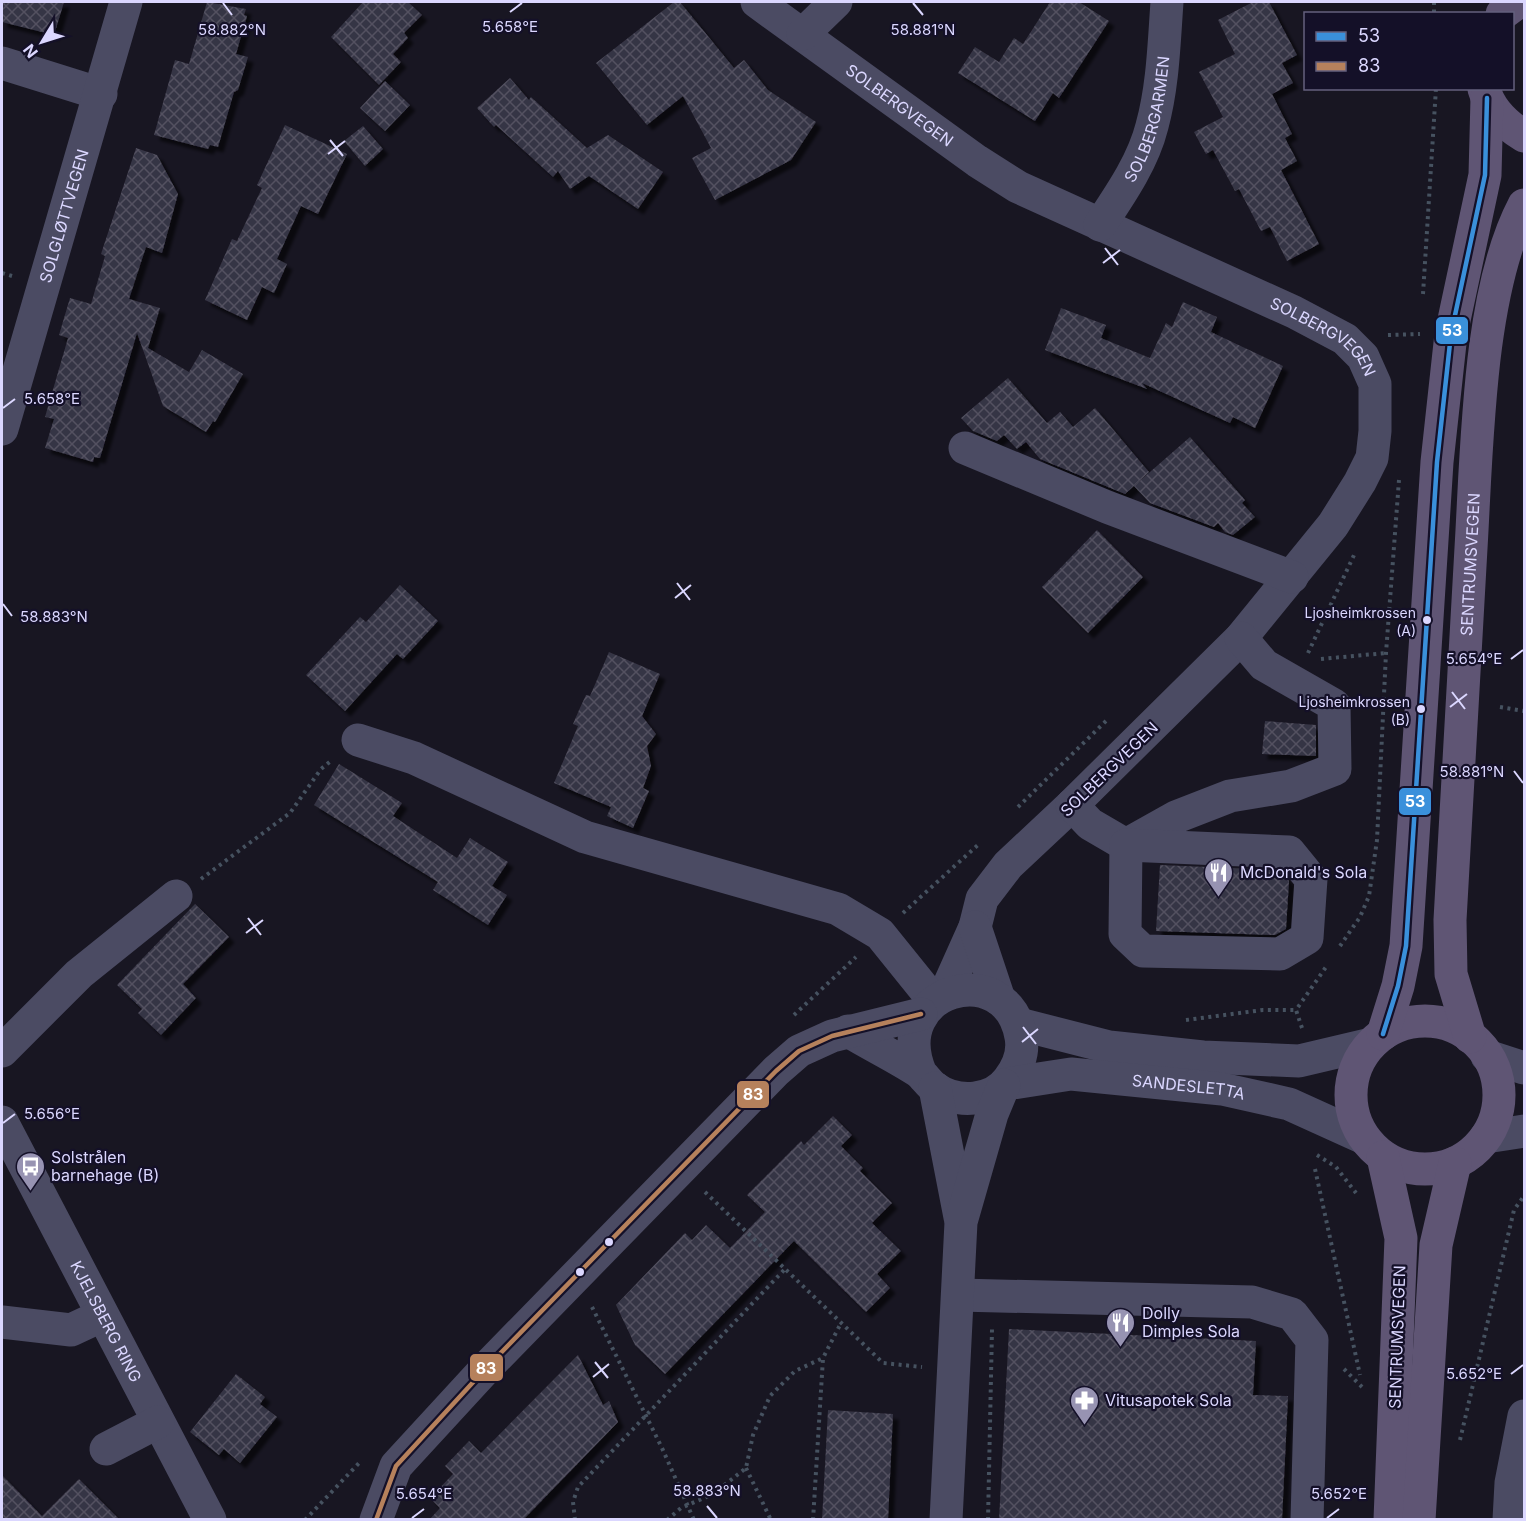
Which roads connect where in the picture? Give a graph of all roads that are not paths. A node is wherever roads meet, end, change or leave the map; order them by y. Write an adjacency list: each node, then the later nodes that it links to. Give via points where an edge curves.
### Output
1 (126, 2): 10 (street, SOLGLØTTVEGEN)
2 (757, 2): 7 (street, SOLBERGVEGEN)
3 (836, 2): 7 (street)
4 (1167, 2): 13 (street, SOLBERGARMEN, via 1152,128 1126,186)
5 (1518, 2): 6 (main road)
6 (1505, 12)
7 (803, 34): 13 (street, SOLBERGVEGEN, via 977,161 1018,187)
8 (2, 63): 10 (street)
9 (1486, 93): 11 (main road, via 1502,120); 26 (main road, SENTRUMSVEGEN, via 1485,175 1451,334 1437,462 1406,946 1398,986)
10 (100, 94): 14 (street, SOLGLØTTVEGEN)
11 (1524, 136)
12 (1524, 205): 27 (main road, SENTRUMSVEGEN, via 1514,225 1487,339 1475,472 1450,920 1451,974)
13 (1100, 225): 16 (street, SOLBERGVEGEN, via 1335,333 1355,347 1370,369 1376,406 1372,458 1334,525)
14 (2, 429)
15 (965, 448): 16 (street)
16 (1292, 577): 17 (street, SOLBERGVEGEN)
17 (1241, 638): 19 (street, SOLBERGVEGEN); 20 (street, via 1264,665 1334,705 1335,769 1291,786 1230,796 1176,817)
18 (358, 740): 23 (street, via 414,758 585,837 838,909 880,934)
19 (1072, 806): 20 (street, via 1090,824); 22 (street, SOLBERGVEGEN, via 1008,865 982,899)
20 (1126, 845): 20 (street, via 1125,934 1143,951 1280,954 1306,938 1311,879 1289,852)
21 (176, 896): 28 (street, via 79,974)
22 (975, 927): 23 (street, SOLBERGVEGEN); 24 (street)
23 (934, 1003): 24 (street, SANDESLETTA, via 963,989 982,991); 25 (street, SANDESLETTA); 30 (street, via 915,1029 912,1044 915,1059)
24 (1009, 1012): 26 (street, SANDESLETTA, via 1109,1047 1203,1057 1299,1061); 31 (street, via 1022,1045 1018,1066)
25 (848, 1031): 30 (street, SANDESLETTA); 45 (street, SANDESLETTA, via 800,1051 776,1071 496,1358 396,1466)
26 (1377, 1039): 27 (main road, via 1404,1024 1427,1021 1450,1025); 35 (main road, SENTRUMSVEGEN, via 1359,1061 1352,1090 1355,1120)
27 (1479, 1046): 29 (street); 34 (main road, SENTRUMSVEGEN, via 1496,1076 1499,1097)
28 (2, 1052)
29 (1524, 1068)
30 (928, 1081): 31 (street, SANDESLETTA, via 958,1098 982,1097); 37 (street)
31 (1005, 1085): 35 (street, SANDESLETTA, via 1071,1074 1222,1089 1289,1104); 37 (street, via 992,1114)
32 (2, 1122): 39 (street, KJELSBERG RING)
33 (1524, 1131): 34 (street)
34 (1486, 1137): 36 (main road, SENTRUMSVEGEN)
35 (1374, 1148): 36 (main road, SENTRUMSVEGEN, via 1406,1167 1431,1169); 48 (main road, SENTRUMSVEGEN, via 1401,1238)
36 (1455, 1163): 49 (main road, SENTRUMSVEGEN, via 1436,1245)
37 (961, 1222): 38 (street)
38 (973, 1295): 46 (street); 47 (street, via 1252,1302 1292,1314 1312,1340)
39 (101, 1316): 40 (street, via 71,1330); 42 (street, KJELSBERG RING)
40 (2, 1322)
41 (1524, 1416): 50 (street, via 1511,1483)
42 (158, 1422): 43 (street); 44 (street, KJELSBERG RING)
43 (106, 1449)
44 (210, 1520)
45 (376, 1520)
46 (946, 1520)
47 (1307, 1520)
48 (1390, 1520)
49 (1419, 1520)
50 (1509, 1520)

